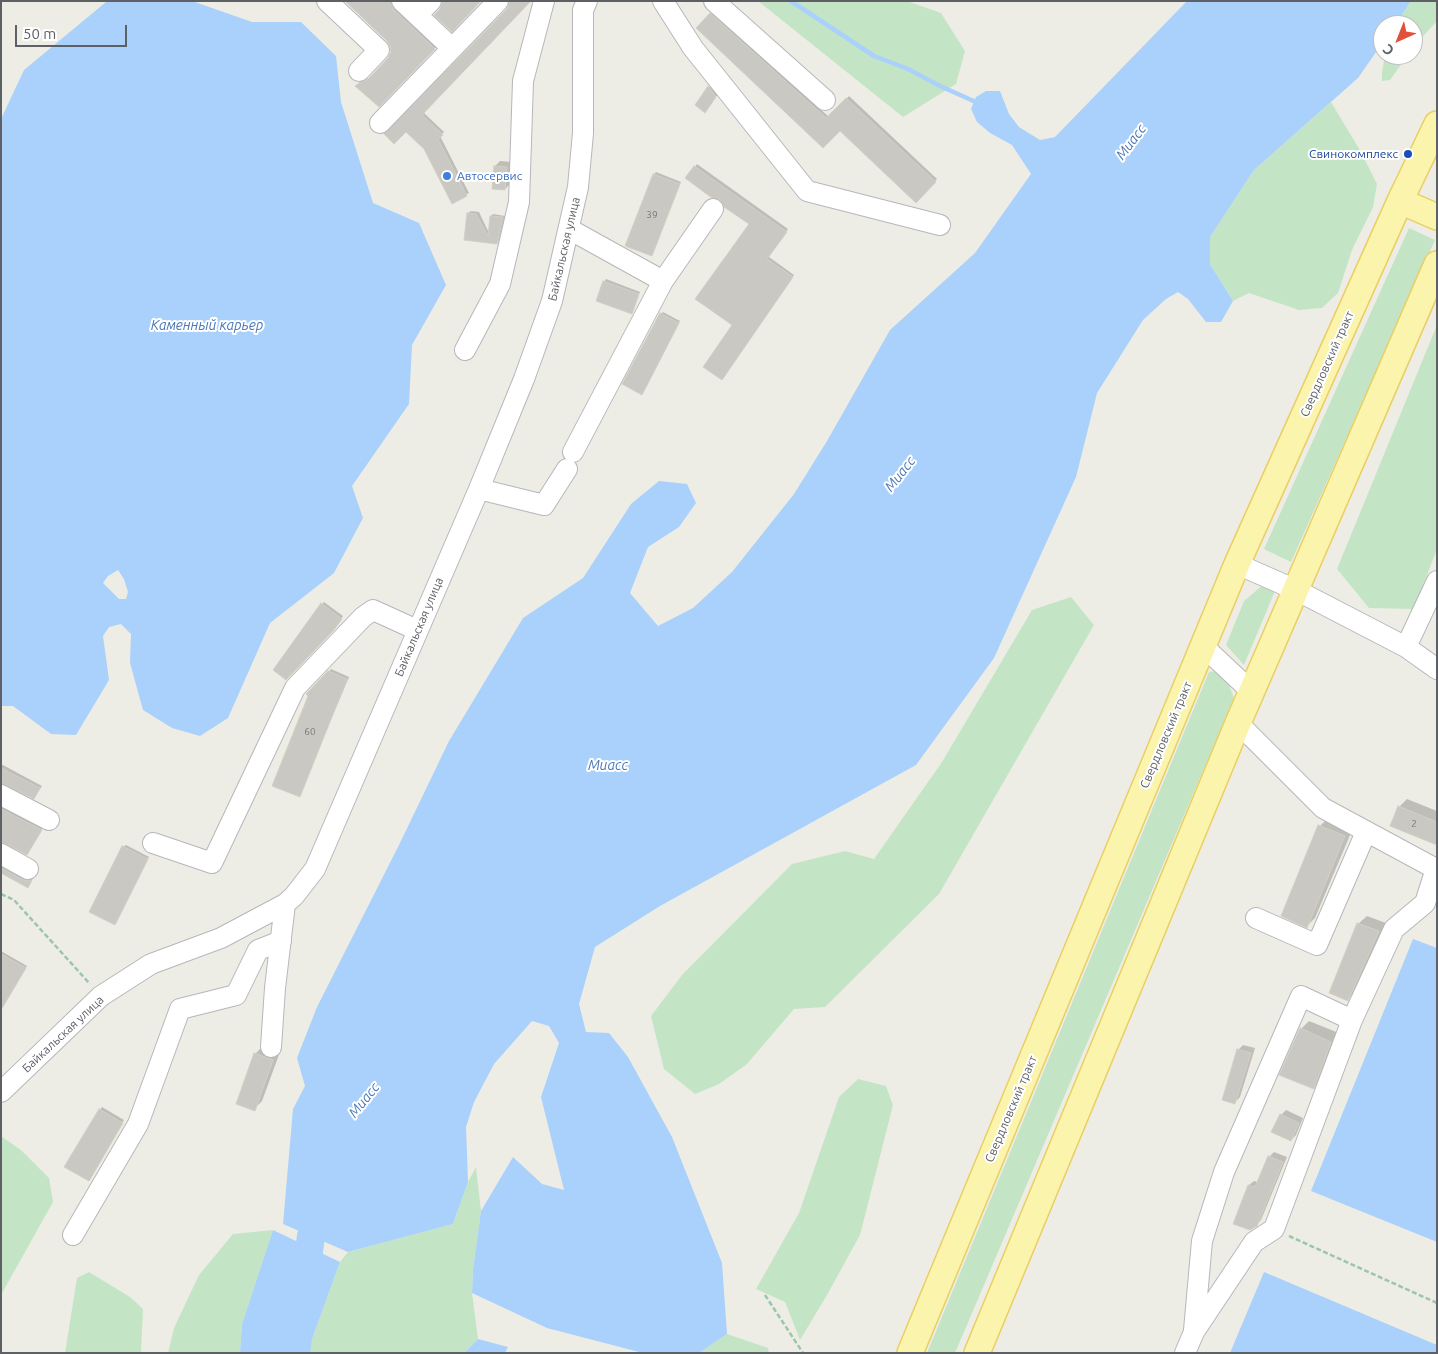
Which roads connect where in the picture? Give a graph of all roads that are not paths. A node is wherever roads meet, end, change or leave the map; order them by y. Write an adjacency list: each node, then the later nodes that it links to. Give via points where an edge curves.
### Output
1 (327, 1): 10 (street, via 380,50)
2 (402, 1): 8 (street)
3 (498, 1): 9 (street)
4 (544, 1): 21 (street, via 523,81 519,202 500,284)
5 (587, 1): 18 (street, Байкальская улица, via 583,10 584,133)
6 (714, 1): 11 (street)
7 (670, 3): 17 (street, via 693,48 806,191)
8 (424, 8): 9 (street)
9 (452, 48): 12 (street)
10 (360, 71)
11 (825, 100)
12 (380, 123)
13 (1437, 124): 14 (main road, Свердловский тракт)
14 (1400, 201): 16 (main road); 23 (main road, Свердловский тракт)
15 (714, 209): 20 (street)
16 (1437, 218)
17 (940, 224)
18 (569, 229): 20 (street); 22 (street, Байкальская улица, via 552,301)
19 (1437, 264): 25 (main road)
20 (663, 282): 22 (street, via 544,505)
21 (465, 350)
22 (479, 490): 26 (street, Байкальская улица)
23 (1237, 564): 25 (street); 27 (main road, Свердловский тракт)
24 (1437, 581): 28 (street)
25 (1296, 590): 28 (street); 30 (main road)
26 (418, 630): 35 (street, via 373,610 296,688 212,863); 38 (street, Байкальская улица, via 315,869)
27 (1203, 646): 30 (street); 47 (main road, Свердловский тракт)
28 (1406, 647): 29 (street)
29 (1437, 669)
30 (1252, 692): 31 (main road)
31 (1238, 723): 34 (street, via 1323,808); 48 (main road)
32 (1, 794): 33 (street)
33 (48, 820)
34 (1366, 832): 39 (street, via 1436,869); 40 (street, via 1317,945)
35 (152, 843)
36 (1, 854): 37 (street)
37 (28, 869)
38 (285, 904): 41 (street); 44 (street, Байкальская улица, via 220,938 151,964 101,996)
39 (1431, 906): 42 (street, via 1394,928)
40 (1256, 918)
41 (281, 941): 43 (street); 45 (street, via 258,950 236,994 180,1010 138,1124)
42 (1352, 1020): 46 (street, via 1274,1230 1254,1242); 46 (street, via 1301,996 1224,1172 1204,1232)
43 (271, 1047)
44 (1, 1092)
45 (74, 1235)
46 (1194, 1332): 49 (street)
47 (910, 1353)
48 (976, 1353)
49 (1185, 1353)

